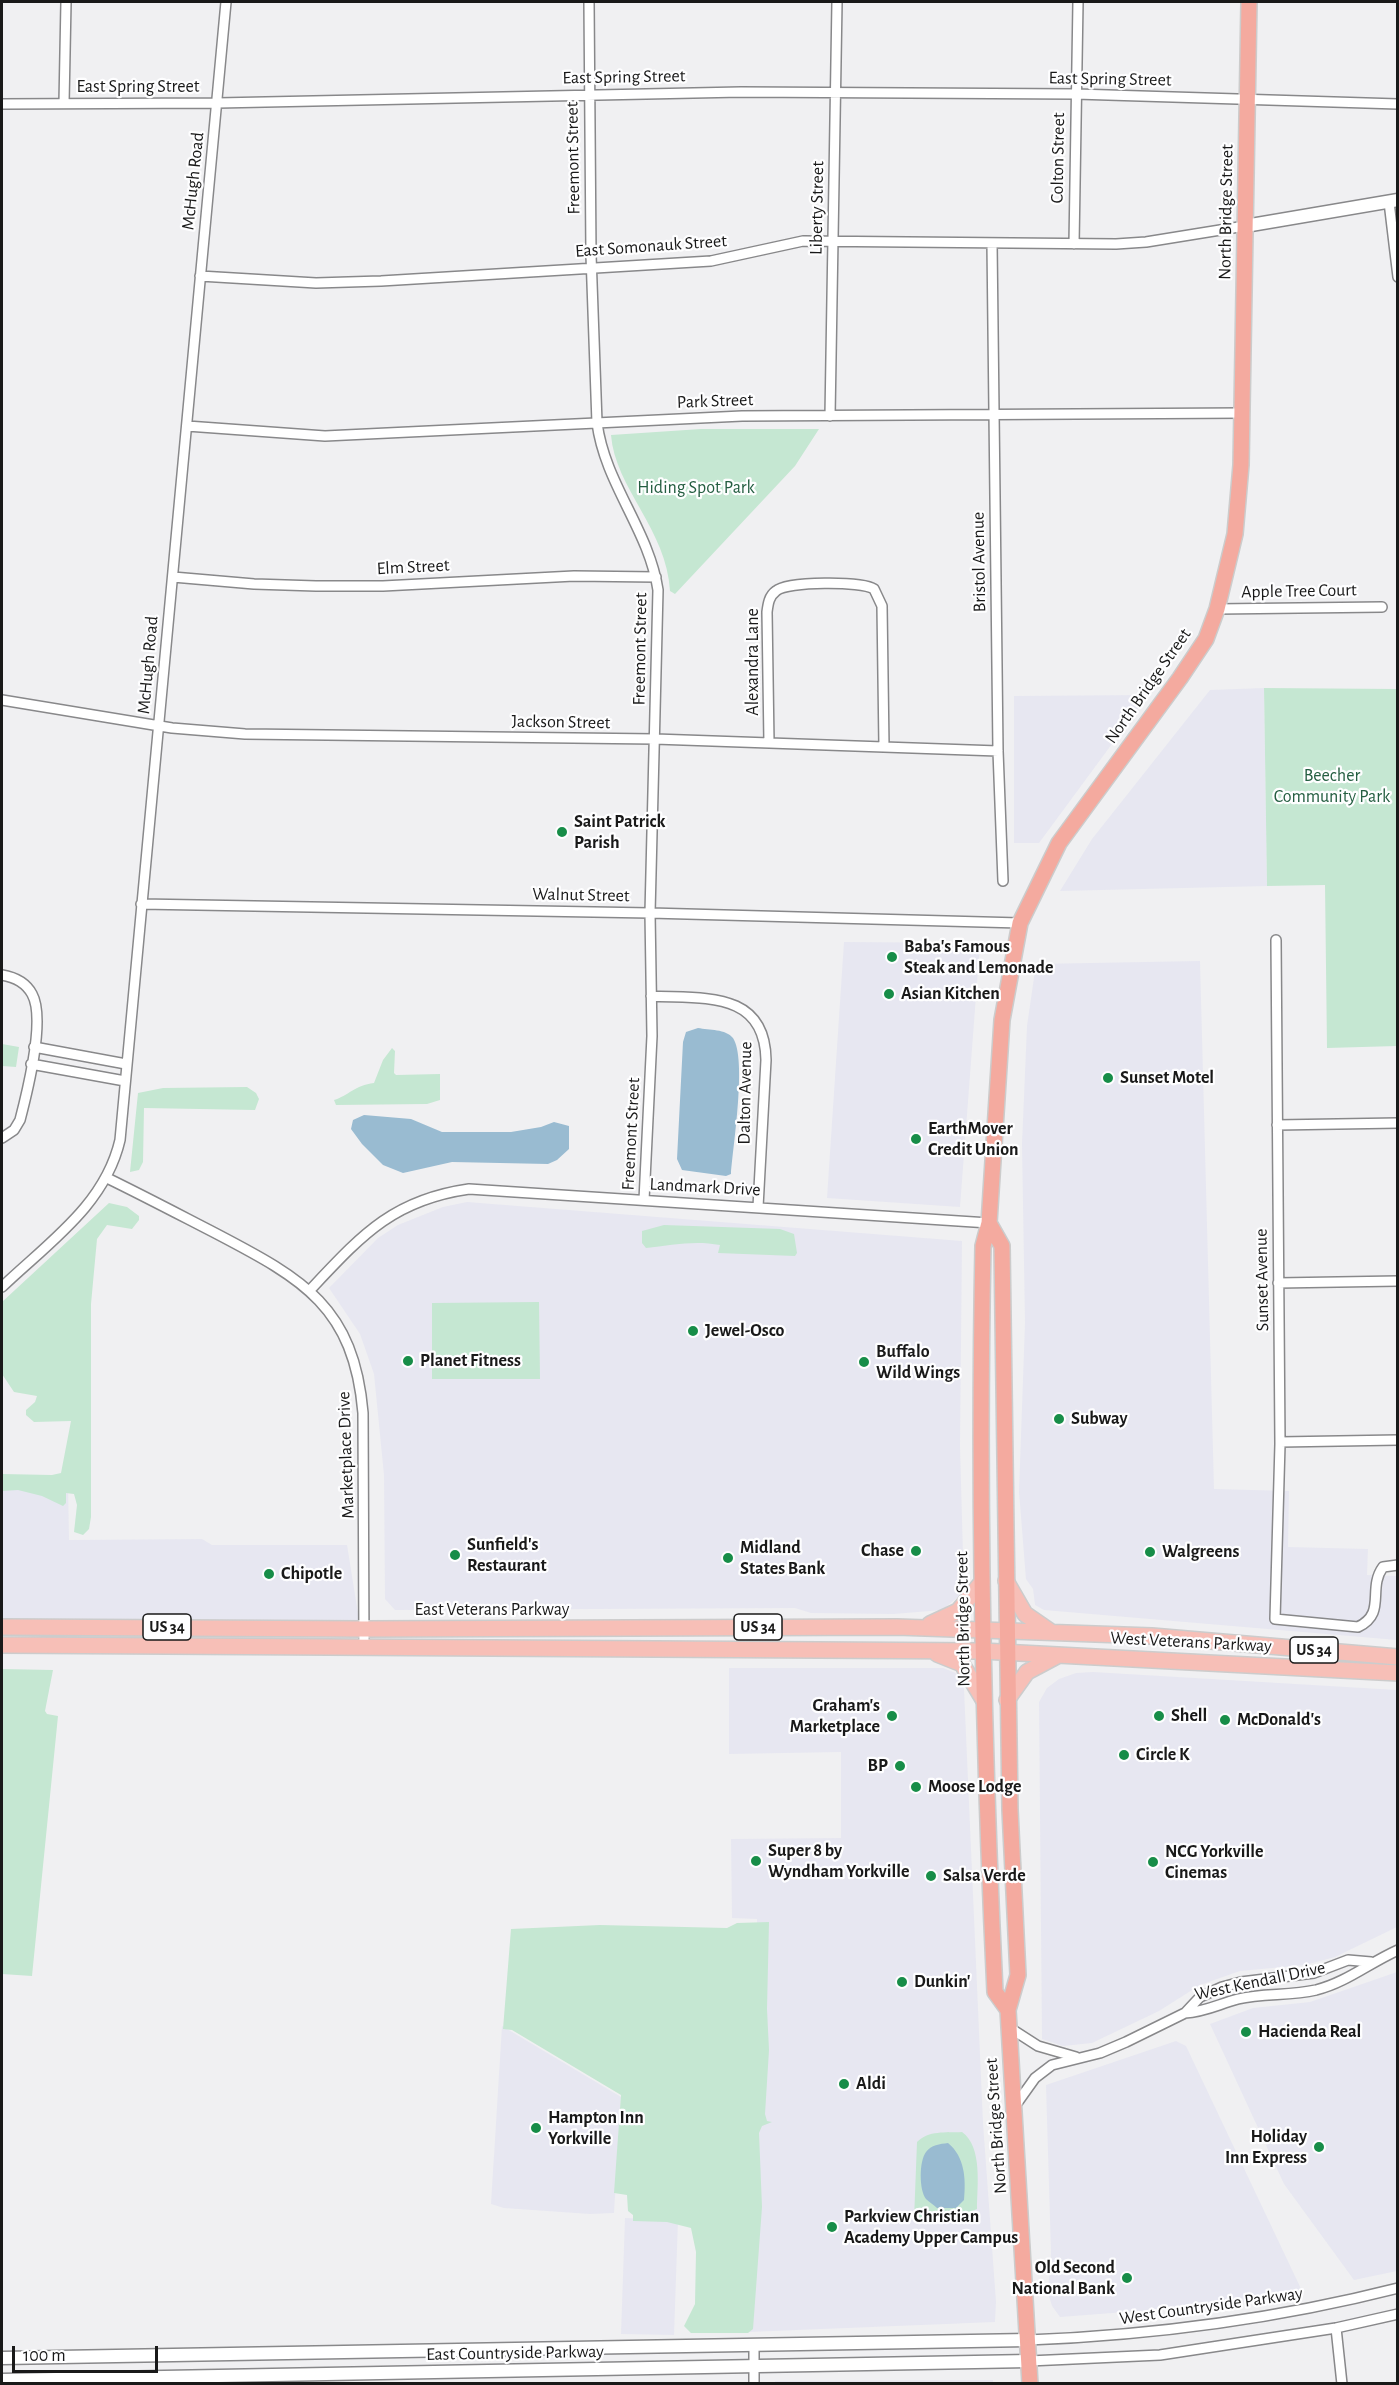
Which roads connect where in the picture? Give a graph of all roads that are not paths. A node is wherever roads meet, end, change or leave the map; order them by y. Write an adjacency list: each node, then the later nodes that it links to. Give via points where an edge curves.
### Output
1 (66, 2): 11 (street)
2 (226, 2): 12 (street, McHugh Road)
3 (588, 2): 9 (street, Freemont Street)
4 (837, 2): 7 (street, Liberty Street)
5 (1078, 2): 8 (street, Colton Street)
6 (1249, 2): 10 (highway, North Bridge Street)
7 (836, 94): 8 (street, East Spring Street); 9 (street, East Spring Street); 17 (street, Liberty Street)
8 (1076, 94): 10 (street, East Spring Street); 19 (street, Colton Street)
9 (588, 95): 12 (street, East Spring Street); 20 (street, Freemont Street)
10 (1246, 98): 14 (street, East Spring Street); 16 (highway, North Bridge Street)
11 (64, 103): 12 (street, East Spring Street); 13 (street, East Spring Street)
12 (218, 103): 21 (street, McHugh Road)
13 (2, 104)
14 (1398, 104)
15 (1393, 201): 16 (street); 22 (street)
16 (1245, 226): 19 (street, East Somonauk Street, via 1146,242); 23 (highway, North Bridge Street)
17 (833, 240): 18 (street, East Somonauk Street); 20 (street, East Somonauk Street, via 803,241 711,261); 24 (street, Liberty Street)
18 (992, 243): 19 (street, East Somonauk Street); 25 (street, Bristol Avenue)
19 (1074, 244)
20 (591, 267): 21 (street, East Somonauk Street, via 332,283); 26 (street, Freemont Street)
21 (200, 276): 27 (street, McHugh Road)
22 (1398, 277)
23 (1244, 413): 25 (street, Park Street); 31 (highway, North Bridge Street, via 1235,534)
24 (830, 416): 25 (street, Park Street); 26 (street, Park Street, via 690,417)
25 (993, 416): 37 (street, Bristol Avenue)
26 (597, 423): 27 (street, Park Street, via 325,435); 29 (street, Freemont Street, via 610,474 640,530)
27 (188, 426): 28 (street, McHugh Road)
28 (173, 577): 29 (street, Elm Street, via 316,586 574,576); 33 (street, McHugh Road)
29 (656, 578): 34 (street, Freemont Street)
30 (1382, 607): 31 (street, Apple Tree Court)
31 (1218, 609): 41 (highway, North Bridge Street, via 1206,639 1180,678 1059,843)
32 (2, 700): 33 (street, Jackson Street)
33 (159, 726): 34 (street, Jackson Street, via 295,735); 39 (street, McHugh Road)
34 (655, 740): 35 (street, Jackson Street); 40 (street, Freemont Street)
35 (769, 743): 36 (street, Jackson Street); 36 (street, Alexandra Lane, via 770,598 782,587 860,584 874,590 882,606)
36 (884, 747): 37 (street, Jackson Street)
37 (998, 751): 38 (street, Bristol Avenue)
38 (1003, 881)
39 (141, 904): 40 (street, Walnut Street); 47 (street, McHugh Road)
40 (650, 913): 41 (street, Walnut Street); 44 (street, Freemont Street)
41 (1020, 923): 55 (highway, North Bridge Street, via 1002,1020)
42 (1276, 940): 50 (street, Sunset Avenue)
43 (2, 975): 45 (street, via 24,983 33,995 37,1012)
44 (651, 996): 53 (street, Freemont Street); 54 (street, Dalton Avenue, via 721,1000 758,1020 766,1041)
45 (34, 1047): 46 (street); 47 (street)
46 (31, 1064): 48 (street); 51 (street, via 20,1120)
47 (126, 1064): 48 (street, McHugh Road)
48 (125, 1081): 52 (street, McHugh Road, via 120,1140)
49 (1398, 1123): 50 (street)
50 (1277, 1125): 57 (street, Sunset Avenue)
51 (2, 1138)
52 (107, 1178): 58 (street, McHugh Road, via 89,1205); 59 (street, Marketplace Drive, via 275,1264)
53 (644, 1200): 54 (street, Landmark Drive); 59 (street, Landmark Drive, via 469,1189 434,1196 384,1219)
54 (758, 1207): 55 (street, Landmark Drive)
55 (989, 1223): 63 (highway, North Bridge Street, via 1002,1246); 64 (highway, North Bridge Street, via 984,1246 980,1409)
56 (1398, 1281): 57 (street)
57 (1278, 1283): 61 (street, Sunset Avenue)
58 (2, 1287)
59 (310, 1290): 67 (street, Marketplace Drive, via 345,1337 361,1388)
60 (1398, 1440): 61 (street)
61 (1280, 1442): 62 (street, Sunset Avenue, via 1275,1619 1358,1627 1374,1613 1376,1576 1383,1567)
62 (1398, 1565)
63 (1006, 1581): 69 (highway, North Bridge Street); 70 (main road, via 1025,1614)
64 (982, 1582): 66 (main road, via 958,1611); 68 (highway, North Bridge Street)
65 (2, 1627): 67 (main road, East Veterans Parkway / US 34)
66 (923, 1627): 67 (main road, East Veterans Parkway / US 34); 68 (main road, East Veterans Parkway / US 34)
67 (364, 1629): 72 (street, Marketplace Drive)
68 (983, 1629): 69 (main road, West Veterans Parkway / US 34); 74 (highway, North Bridge Street)
69 (1006, 1630): 70 (main road, West Veterans Parkway / US 34); 75 (highway, North Bridge Street)
70 (1051, 1632): 77 (main road, West Veterans Parkway / US 34, via 1195,1638)
71 (2, 1645): 72 (main road, East Veterans Parkway / US 34)
72 (364, 1648): 73 (main road, East Veterans Parkway / US 34)
73 (926, 1650): 74 (main road, East Veterans Parkway / US 34); 79 (main road, via 962,1664)
74 (982, 1651): 75 (main road, West Veterans Parkway / US 34); 79 (highway, North Bridge Street)
75 (1007, 1653): 76 (main road, West Veterans Parkway / US 34); 80 (highway, North Bridge Street)
76 (1060, 1655): 78 (main road, West Veterans Parkway / US 34); 80 (main road, via 1027,1672)
77 (1398, 1657)
78 (1398, 1673)
79 (984, 1699): 83 (highway, North Bridge Street, via 995,1992)
80 (1008, 1700): 83 (highway, North Bridge Street, via 1018,1975)
81 (1398, 1950): 82 (street, West Kendall Drive)
82 (1371, 1962): 84 (street, West Kendall Drive, via 1358,1974 1315,1990 1239,1999 1206,2012); 84 (street, West Kendall Drive, via 1348,1960 1314,1973 1222,1987 1200,1997)
83 (1008, 2010): 85 (highway, North Bridge Street)
84 (1185, 2013): 86 (street, West Kendall Drive, via 1100,2053)
85 (1010, 2028): 86 (street, West Kendall Drive, via 1038,2046); 87 (highway, North Bridge Street)
86 (1076, 2057): 87 (street, West Kendall Drive, via 1040,2072)
87 (1015, 2106): 91 (highway, North Bridge Street)
88 (1398, 2288): 91 (street, West Countryside Parkway, via 1301,2310 1185,2329)
89 (1398, 2313): 90 (street)
90 (1336, 2328): 96 (street, via 1160,2355); 103 (street)
91 (1028, 2340): 92 (street, East Countryside Parkway); 96 (highway, North Bridge Street)
92 (754, 2346): 93 (street, East Countryside Parkway); 97 (street)
93 (433, 2351): 94 (street, East Countryside Parkway); 98 (street)
94 (258, 2353): 95 (street, East Countryside Parkway); 99 (street)
95 (2, 2358)
96 (1029, 2361): 97 (street, East Countryside Parkway); 102 (highway, North Bridge Street)
97 (754, 2367): 98 (street, East Countryside Parkway); 101 (street)
98 (433, 2373): 99 (street, East Countryside Parkway)
99 (258, 2376): 100 (street, East Countryside Parkway)
100 (2, 2380)
101 (754, 2384)
102 (1030, 2384)
103 (1342, 2384)

